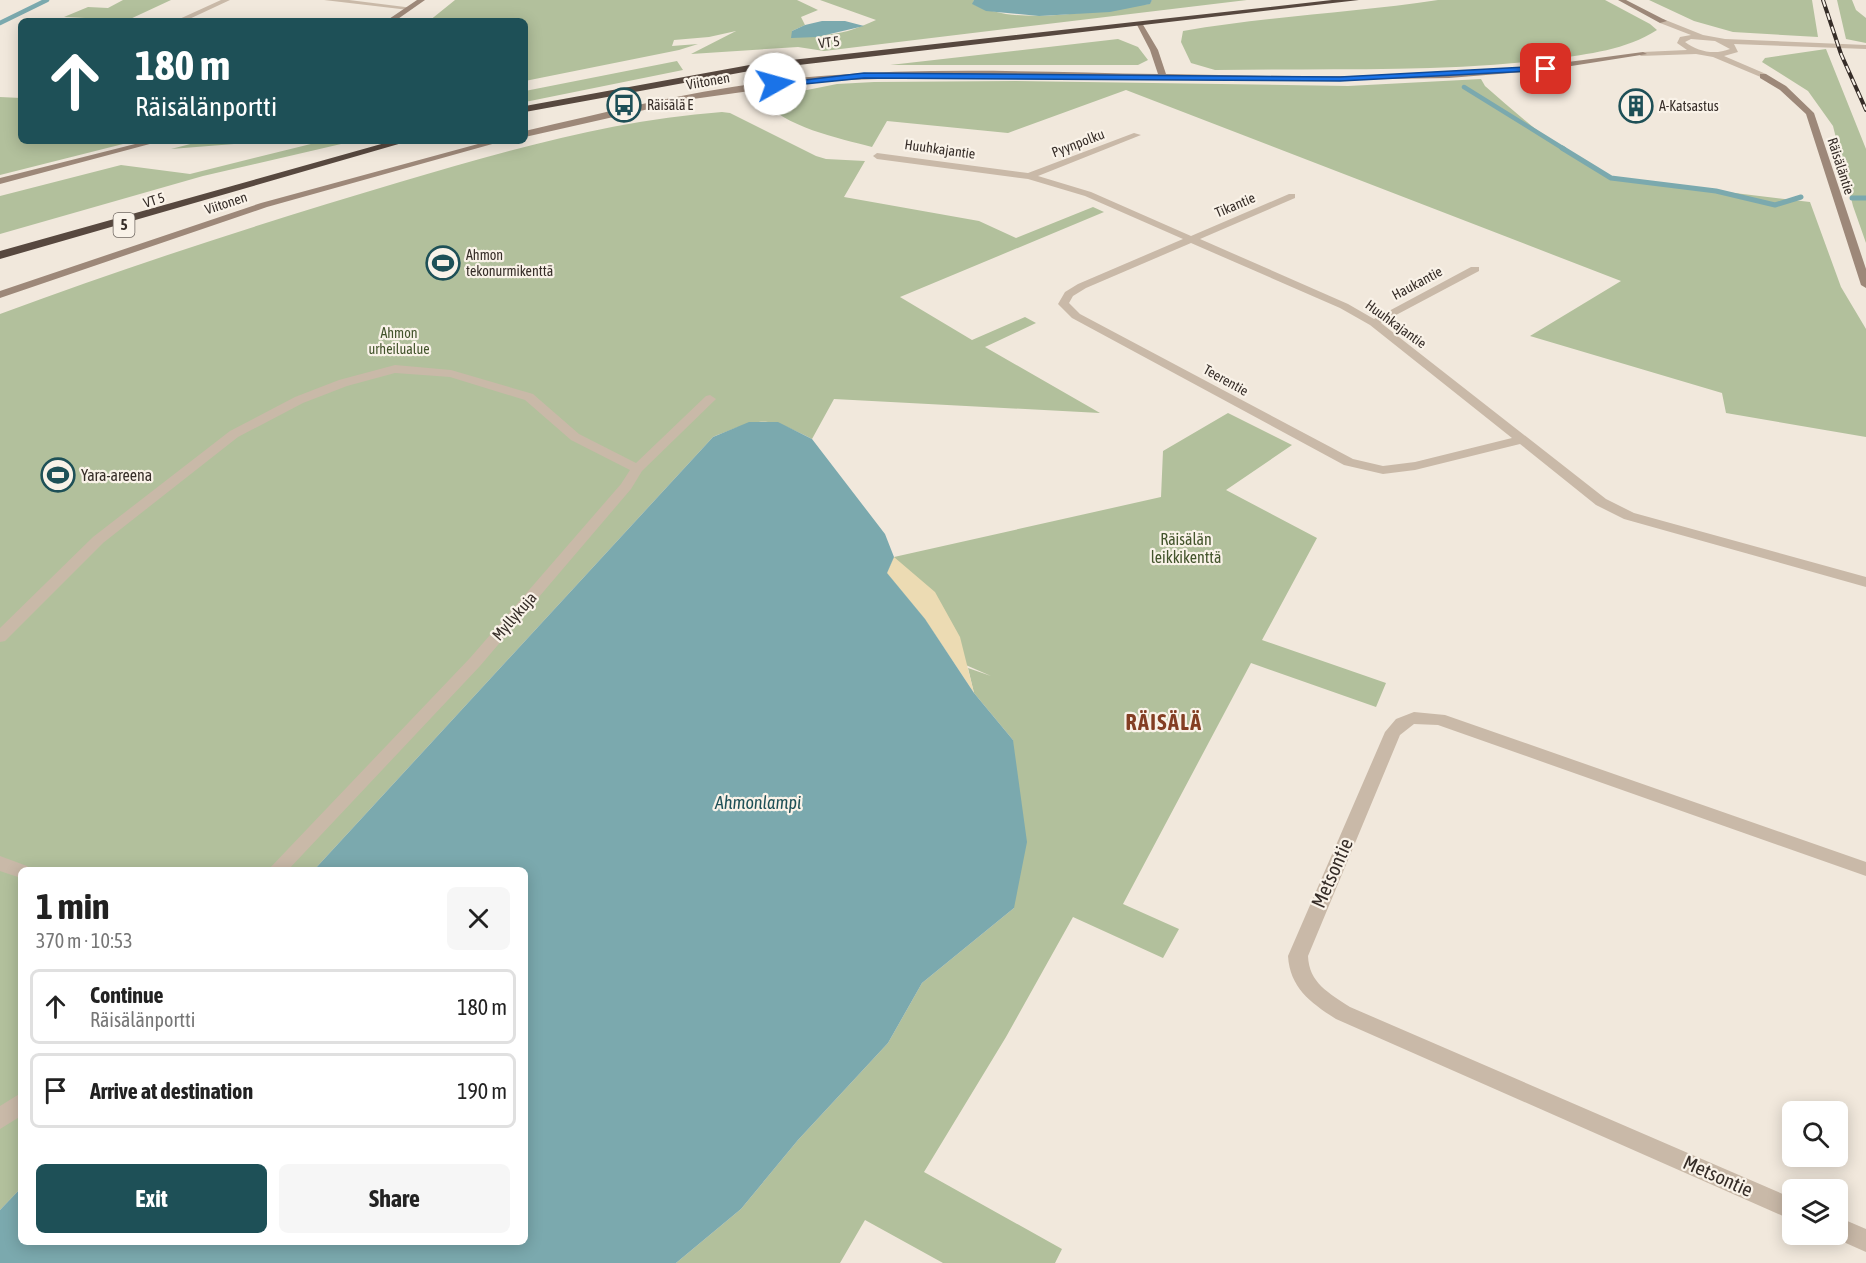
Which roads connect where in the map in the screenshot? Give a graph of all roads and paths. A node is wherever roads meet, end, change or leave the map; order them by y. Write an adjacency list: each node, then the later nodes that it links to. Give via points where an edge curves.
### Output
1 (228, 0): 7 (street)
2 (327, 0): 6 (street)
3 (422, 0): 6 (street)
4 (1355, 0): 10 (highway)
5 (1621, 0): 9 (street)
6 (409, 8): 8 (street)
7 (186, 18)
8 (394, 18)
9 (1664, 21): 11 (street); 12 (street, via 1684,33)
10 (1138, 25): 21 (street, via 1154,50); 22 (highway, VT 5, via 755,67)
11 (1708, 38): 12 (street); 13 (street)
12 (1683, 40): 17 (street, via 1688,48); 18 (street)
13 (1721, 41): 14 (street); 16 (street, via 1732,45)
14 (1773, 41): 15 (street); 16 (street)
15 (1866, 47)
16 (1733, 51): 19 (street); 20 (street)
17 (1702, 52): 18 (street); 19 (street)
18 (1643, 54): 21 (street, Viitonen, via 1546,69 1488,73 1340,79)
19 (1712, 54): 20 (street)
20 (1763, 76): 37 (street, Räisäläntie, via 1810,113)
21 (1163, 77): 23 (street, Viitonen, via 830,78 694,96)
22 (528, 108)
23 (528, 134)
24 (1137, 135): 29 (street, Pyynpolku)
25 (145, 144): 30 (street)
26 (394, 144): 31 (highway, VT 5 / 5)
27 (488, 144): 38 (street, Viitonen, via 264,205)
28 (877, 156): 29 (street, Huuhkajantie)
29 (1029, 176): 33 (street, Huuhkajantie, via 1088,194)
30 (0, 181)
31 (248, 186): 34 (highway, VT 5 / 5); 35 (highway, VT 5 / 5)
32 (1292, 196): 33 (street, Tikantie)
33 (1189, 239): 39 (street, Huuhkajantie, via 1344,306); 41 (street, Teerentie, via 1082,286 1069,294 1063,304 1076,316 1349,462 1383,470 1415,466)
34 (0, 255)
35 (0, 265)
36 (1475, 269): 39 (street, Haukantie)
37 (1866, 285)
38 (0, 295)
39 (1374, 323): 41 (street, Huuhkajantie)
40 (710, 399): 42 (street, Myllykuja)
41 (1521, 440): 43 (street, Huuhkajantie, via 1578,486 1629,516)
42 (636, 469): 44 (street, via 575,437 529,397 451,374 395,369 344,382 234,434 166,484 98,540); 46 (street, Myllykuja, via 626,486 475,662)
43 (1866, 582)
44 (0, 637)
45 (0, 863): 48 (street)
46 (280, 867)
47 (1866, 869): 51 (street, Metsontie, via 1439,719 1418,717 1400,724 1394,732 1298,956 1304,984 1343,1013)
48 (18, 870)
49 (18, 1104): 50 (street)
50 (0, 1119)
51 (1782, 1205)
52 (1848, 1233): 53 (street)
53 (1866, 1241)

